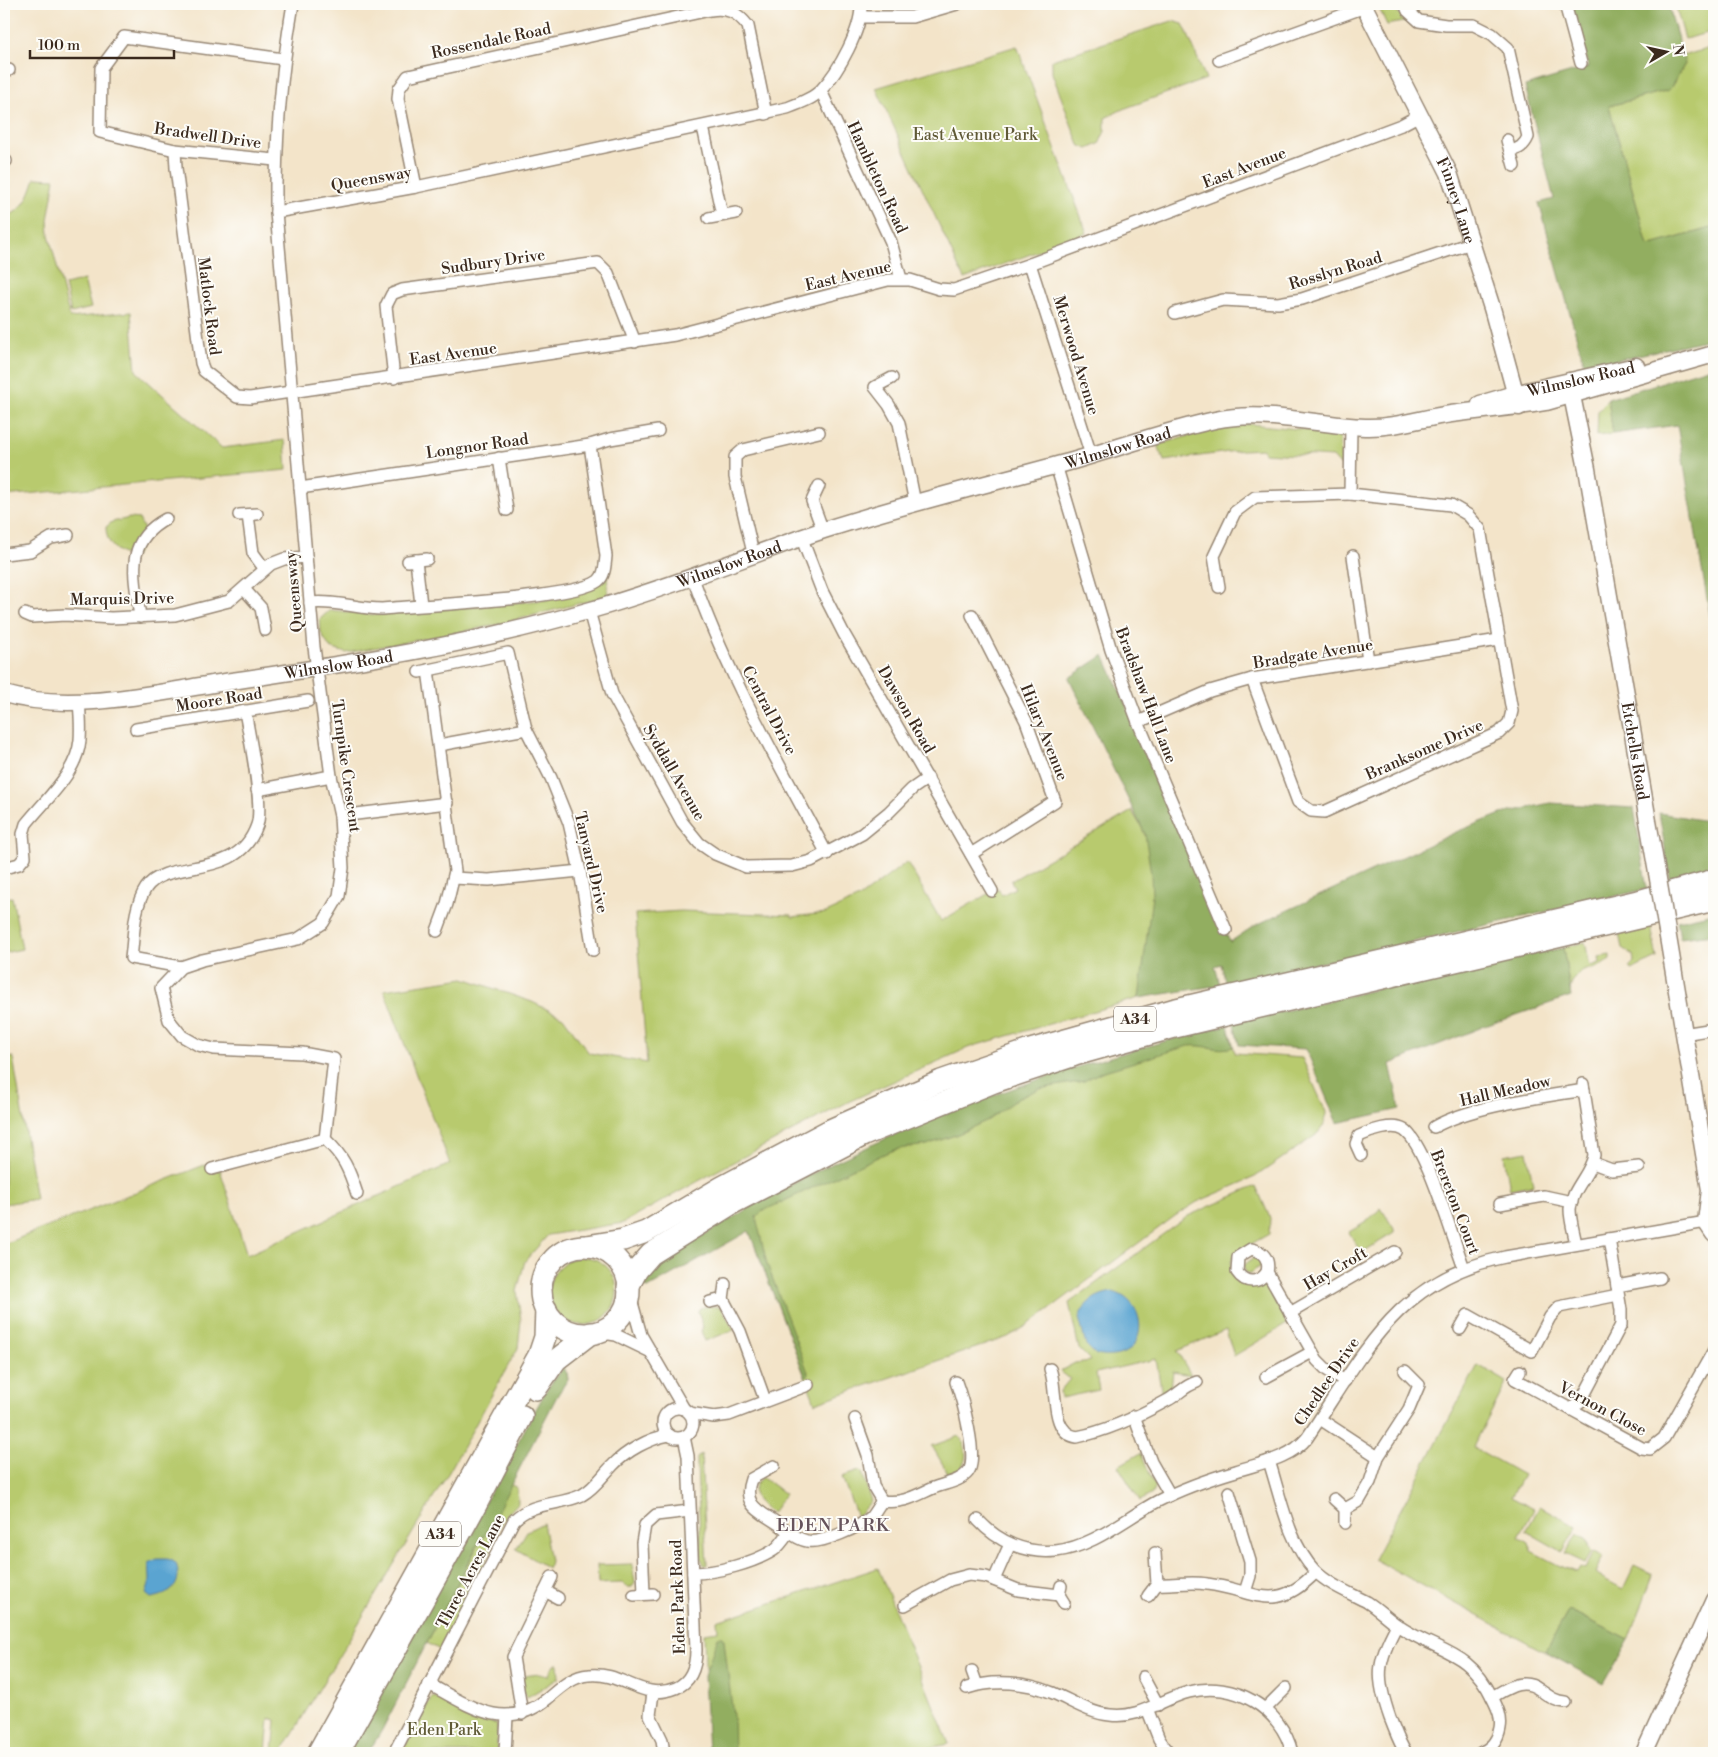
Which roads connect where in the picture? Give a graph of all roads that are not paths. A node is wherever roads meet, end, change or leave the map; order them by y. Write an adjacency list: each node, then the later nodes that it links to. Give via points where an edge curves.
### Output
1 (293, 4): 8 (street)
2 (861, 4): 7 (street, Queensway)
3 (957, 4): 7 (street, via 912,17)
4 (1405, 4): 17 (street, via 1419,21 1474,25 1492,34 1508,48 1528,137 1526,144 1519,149 1508,145)
5 (1565, 4): 10 (street)
6 (1364, 5): 9 (street); 13 (main road, Finney Lane)
7 (862, 16): 11 (street, Queensway, via 843,59)
8 (283, 60): 15 (street, Bradwell Drive, via 124,37 101,68 100,132); 16 (street)
9 (1219, 60)
10 (1581, 62)
11 (820, 91): 12 (street, Queensway, via 798,104); 25 (street, Hambleton Road, via 891,242)
12 (766, 114): 14 (street, Queensway); 18 (street, Rossendale Road, via 748,26 729,10 710,10 408,76 399,89 398,100)
13 (1418, 116): 23 (main road, Finney Lane, via 1449,173); 24 (street, East Avenue)
14 (703, 127): 18 (street, Queensway); 21 (street)
15 (175, 150): 16 (street, Bradwell Drive); 32 (street, Matlock Road, via 204,371 237,397)
16 (275, 160): 19 (street)
17 (1514, 166)
18 (416, 187): 19 (street, Queensway)
19 (276, 212): 32 (street, Queensway)
20 (736, 213): 21 (street)
21 (722, 215): 22 (street)
22 (709, 218)
23 (1471, 243): 26 (street, Rosslyn Road, via 1302,299 1278,303 1223,300); 33 (main road, Finney Lane)
24 (1030, 264): 25 (street, East Avenue, via 954,290 939,290); 39 (street, Merwood Avenue)
25 (901, 279): 27 (street, East Avenue)
26 (1175, 313)
27 (635, 342): 29 (street, East Avenue); 29 (street, Sudbury Drive, via 608,272 598,263 402,290 392,294 386,306)
28 (1714, 352): 31 (main road, Wilmslow Road)
29 (394, 378): 32 (street, East Avenue)
30 (892, 378): 48 (street, via 875,387 899,423)
31 (1577, 386): 33 (main road, Wilmslow Road); 34 (main road, Wilmslow Road); 41 (main road, Etchells Road)
32 (291, 394): 44 (street, Queensway)
33 (1517, 400): 34 (main road, Wilmslow Road); 35 (main road, Wilmslow Road, via 1391,425)
34 (1546, 402): 41 (main road, via 1560,404 1574,420)
35 (1351, 426): 39 (main road, Wilmslow Road, via 1288,417 1238,416); 45 (street)
36 (658, 432): 38 (street, Longnor Road)
37 (819, 432): 58 (street, via 743,450 735,457 735,477)
38 (590, 444): 40 (street, Longnor Road); 65 (street, via 606,556 601,578 592,584 549,594)
39 (1091, 455): 42 (main road, Wilmslow Road)
40 (498, 458): 44 (street, Longnor Road); 49 (street)
41 (1586, 461): 101 (main road, Etchells Road, bridge)
42 (1056, 465): 48 (main road, Wilmslow Road); 79 (street, Bradshaw Hall Lane, via 1111,650)
43 (819, 486): 47 (street)
44 (300, 488): 56 (street, Queensway)
45 (1350, 494): 62 (street, Branksome Drive, via 1255,497 1235,512 1214,556); 71 (street, Branksome Drive, via 1451,505 1468,515 1480,529)
46 (800, 501): 47 (street)
47 (812, 501): 52 (street)
48 (914, 503): 52 (main road, Wilmslow Road)
49 (507, 510)
50 (248, 514): 60 (street, via 253,553)
51 (166, 519): 69 (street, via 151,527 134,558)
52 (823, 531): 54 (main road, Wilmslow Road)
53 (68, 535): 55 (street, via 51,538 30,551)
54 (802, 539): 58 (main road, Wilmslow Road); 84 (street, Dawson Road, via 822,591 844,634)
55 (4, 554)
56 (306, 556): 60 (street, Marquis Drive, via 277,561); 64 (street, Queensway)
57 (1353, 556): 72 (street)
58 (754, 557): 61 (main road, Wilmslow Road)
59 (417, 560): 65 (street)
60 (264, 568): 63 (street, Marquis Drive)
61 (693, 578): 66 (main road, Wilmslow Road); 88 (street, Central Drive, via 726,661)
62 (1219, 587)
63 (244, 589): 69 (street, Marquis Drive, via 229,601 211,607); 70 (street, via 261,608)
64 (310, 602): 65 (street, via 330,601 368,609); 73 (street, Queensway)
65 (421, 605)
66 (589, 611): 73 (main road, Wilmslow Road, via 515,630); 88 (street, Syddall Avenue, via 612,694 682,822 699,842 715,854 746,867 792,866)
67 (25, 614): 69 (street, Marquis Drive, via 32,617)
68 (972, 614): 89 (street, Hilary Avenue, via 1026,721 1055,801)
69 (140, 618)
70 (265, 630)
71 (1499, 640): 72 (street, Bradgate Avenue); 74 (street, Branksome Drive, via 1512,711 1509,723 1499,733 1324,812 1311,811 1298,802)
72 (1368, 661): 74 (street, Bradgate Avenue)
73 (317, 668): 76 (main road, Wilmslow Road); 83 (street, Turnpike Crescent)
74 (1252, 679): 79 (street, Bradgate Avenue, via 1210,690)
75 (4, 694): 76 (main road, Wilmslow Road, via 28,699)
76 (79, 701): 90 (street, via 80,741 75,758 68,772 26,824 23,834 25,857 19,864)
77 (308, 701): 78 (street, Moore Road)
78 (245, 711): 80 (street, Moore Road); 85 (street)
79 (1138, 722): 96 (street, Bradshaw Hall Lane)
80 (136, 729)
81 (526, 729): 82 (street); 82 (street, Tanyard Drive, via 508,653 423,671); 91 (street, Tanyard Drive, via 569,823)
82 (439, 745): 86 (street)
83 (331, 776): 85 (street); 87 (street, Turnpike Crescent)
84 (928, 778): 88 (street, Syddall Avenue, via 862,834); 89 (street, Dawson Road)
85 (257, 790): 99 (street, Turnpike Crescent, via 258,824 244,848 228,859 158,878 147,886 136,916 131,958)
86 (447, 803): 87 (street); 92 (street, via 456,871)
87 (340, 816): 99 (street, Turnpike Crescent, via 343,868 339,896 323,922 298,939)
88 (827, 854)
89 (971, 854): 94 (street, Dawson Road)
90 (4, 868)
91 (580, 871): 92 (street, via 489,880); 98 (street, Tanyard Drive)
92 (454, 878): 97 (street)
93 (1714, 880): 114 (highway, A34, via 1638,901 1172,1010 1030,1050 941,1082 856,1118 757,1168 646,1232)
94 (992, 891)
95 (1714, 900): 120 (highway, A34, via 1175,1027 1011,1076 904,1118 799,1167 660,1247 643,1262)
96 (1226, 930)
97 (437, 931)
98 (593, 950)
99 (181, 967): 103 (street, Turnpike Crescent, via 160,988 169,1020 182,1036 214,1049 302,1053 334,1059)
100 (1714, 1029): 101 (street)
101 (1683, 1034): 111 (main road, Etchells Road, via 1710,1190)
102 (1434, 1127): 105 (street, Hall Meadow, via 1498,1106 1583,1087 1593,1147)
103 (325, 1139): 107 (street); 108 (street, via 340,1153)
104 (1361, 1156): 116 (street, Brereton Court, via 1356,1144 1359,1136 1387,1128 1400,1128 1407,1132 1429,1172)
105 (1592, 1163): 106 (street, via 1612,1170); 109 (street, Hall Meadow)
106 (1639, 1167)
107 (212, 1169)
108 (357, 1194)
109 (1572, 1202): 110 (street, via 1544,1196); 113 (street, Hall Meadow, via 1571,1218)
110 (1500, 1204)
111 (1710, 1228): 112 (street, Chedlee Drive)
112 (1609, 1239): 113 (street, Chedlee Drive); 121 (street)
113 (1576, 1244): 116 (street, Chedlee Drive, via 1492,1259)
114 (588, 1246): 120 (highway, via 614,1257 625,1273); 124 (highway, A34, via 561,1253 548,1266 541,1285)
115 (1395, 1252): 125 (street, Hay Croft)
116 (1464, 1268): 135 (street, Chedlee Drive, via 1433,1283 1404,1305 1375,1337)
117 (1267, 1272): 125 (street)
118 (1660, 1278): 121 (street)
119 (725, 1284): 122 (street)
120 (629, 1290): 127 (highway, A34, via 619,1318); 129 (street, via 636,1323)
121 (1617, 1290): 126 (street, via 1559,1308 1550,1317 1532,1351 1468,1316); 141 (street, via 1622,1318 1617,1337 1581,1402)
122 (723, 1299): 123 (street); 140 (street, via 740,1331)
123 (710, 1302)
124 (546, 1309): 127 (highway, via 555,1322 567,1330); 193 (highway, A34, via 545,1338 536,1362)
125 (1290, 1312): 130 (street)
126 (1460, 1329)
127 (594, 1333): 129 (street, via 616,1335); 194 (highway, A34, via 556,1360 542,1379)
128 (1714, 1350): 141 (street, Vernon Close, via 1664,1438 1650,1449 1642,1448)
129 (649, 1351): 138 (street)
130 (1312, 1352): 134 (street); 135 (street, via 1326,1370)
131 (1050, 1369): 143 (street, via 1055,1381 1060,1424 1072,1436 1084,1436)
132 (1405, 1371): 152 (street, via 1424,1386)
133 (1515, 1375): 141 (street, Vernon Close)
134 (1266, 1377)
135 (1344, 1381): 147 (street, Chedlee Drive)
136 (956, 1382): 158 (street, via 957,1398 973,1455 968,1472 906,1501)
137 (1197, 1382): 143 (street, via 1184,1386 1173,1397)
138 (669, 1384): 142 (street); 144 (street)
139 (808, 1385): 140 (street)
140 (765, 1400): 145 (street, via 739,1412)
141 (1572, 1408)
142 (686, 1411): 144 (street, via 675,1409); 145 (street); 148 (street, via 693,1420)
143 (1134, 1416): 156 (street, via 1151,1462)
144 (665, 1417): 149 (street, via 664,1429); 151 (street, Three Acres Lane)
145 (714, 1417): 148 (street)
146 (854, 1419): 158 (street, via 864,1430 873,1486)
147 (1320, 1419): 152 (street); 153 (street, Chedlee Drive, via 1298,1448)
148 (693, 1427): 150 (street)
149 (669, 1435): 150 (street); 151 (street, Three Acres Lane)
150 (684, 1437): 160 (street, Eden Park Road)
151 (649, 1442): 182 (street, Three Acres Lane, via 619,1460 590,1490 568,1500 530,1508 514,1520)
152 (1378, 1457): 159 (street, via 1370,1482 1359,1501)
153 (1269, 1460): 156 (street, Chedlee Drive); 166 (street, via 1295,1542)
154 (767, 1465): 163 (street, via 751,1479 748,1490 751,1503)
155 (1229, 1492): 172 (street, via 1250,1561)
156 (1170, 1495): 164 (street, Chedlee Drive, via 1071,1548 1040,1551)
157 (1334, 1499): 159 (street)
158 (882, 1501): 163 (street, via 866,1520 836,1535 808,1542)
159 (1345, 1509): 162 (street)
160 (690, 1511): 167 (street, Eden Park Road); 173 (street, via 656,1515 645,1525 642,1543)
161 (978, 1520): 164 (street, Chedlee Drive, via 993,1535)
162 (1345, 1523)
163 (789, 1532): 167 (street, via 777,1547 765,1554 714,1572)
164 (1010, 1544): 169 (street)
165 (1155, 1553): 170 (street)
166 (1316, 1572): 172 (street, via 1300,1588 1284,1596 1267,1598); 179 (street, via 1378,1609)
167 (693, 1573): 184 (street, Eden Park Road, via 695,1665 689,1678 680,1686 665,1692)
168 (552, 1577): 171 (street)
169 (994, 1580): 174 (street, via 1018,1590); 178 (street, via 962,1576)
170 (1157, 1584): 172 (street, via 1204,1583); 175 (street)
171 (545, 1591): 176 (street); 190 (street, via 513,1657)
172 (1245, 1592)
173 (644, 1594)
174 (1061, 1594)
175 (1148, 1596)
176 (558, 1598)
177 (1714, 1600): 201 (main road)
178 (904, 1605)
179 (1397, 1625): 185 (street, via 1461,1659 1479,1676); 200 (street, via 1383,1652 1379,1675 1384,1700)
180 (972, 1672): 189 (street, via 972,1686 1028,1685 1092,1712 1110,1715)
181 (1143, 1677): 187 (street)
182 (429, 1684): 191 (street, Eden Park Road, via 482,1711); 195 (street, Three Acres Lane)
183 (1286, 1687): 188 (street)
184 (652, 1692): 190 (street, Eden Park Road, via 604,1675 584,1675); 197 (street, via 650,1715 662,1740)
185 (1492, 1697): 186 (street, via 1521,1683 1531,1684); 192 (street, via 1501,1724 1498,1737)
186 (1557, 1704)
187 (1158, 1705): 188 (street, via 1189,1692 1212,1690 1238,1694); 189 (street)
188 (1265, 1709): 199 (street, via 1286,1735)
189 (1148, 1711): 198 (street, via 1159,1739)
190 (522, 1714): 191 (street, Eden Park Road)
191 (507, 1716): 196 (street)
192 (1487, 1752)
193 (318, 1753)
194 (338, 1753)
195 (394, 1753)
196 (505, 1753)
197 (664, 1753)
198 (1169, 1753)
199 (1292, 1753)
200 (1406, 1753)
201 (1644, 1753)

